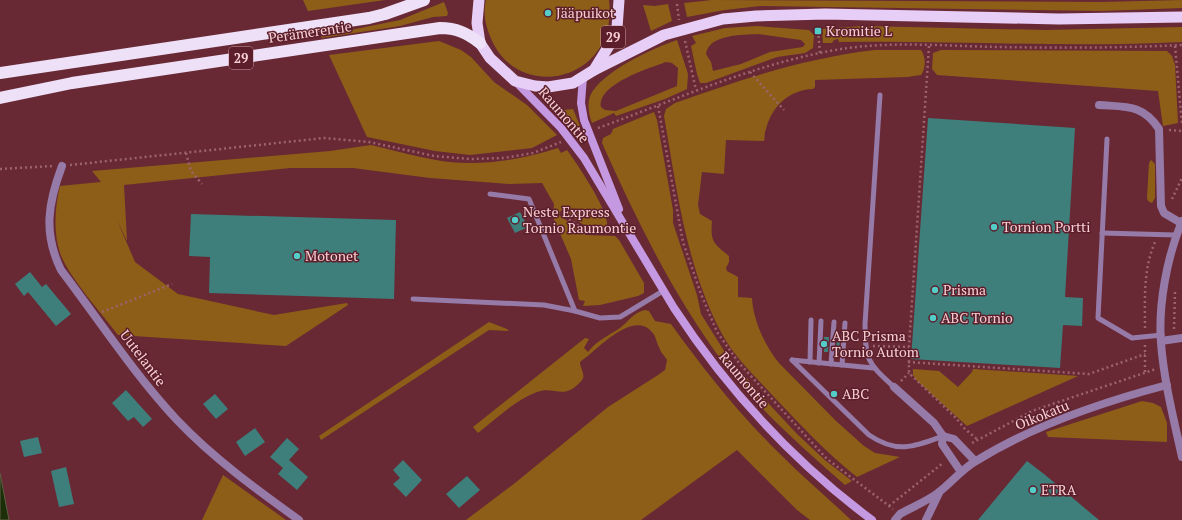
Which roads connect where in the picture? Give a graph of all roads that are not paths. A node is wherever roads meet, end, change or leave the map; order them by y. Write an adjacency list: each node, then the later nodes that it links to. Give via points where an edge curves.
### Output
1 (424, 0): 7 (highway, Perämerentie / 29, via 369,18)
2 (479, 0): 5 (highway, 29, via 476,23)
3 (619, 0): 6 (highway, 29, via 617,28)
4 (1182, 17): 6 (highway, 29, via 1059,19 825,14 756,16 723,19 664,34)
5 (480, 43): 9 (highway, 29, via 490,58); 11 (highway, Perämerentie / 29, via 462,31 440,28 72,83)
6 (594, 70): 8 (highway, 29)
7 (0, 73)
8 (583, 77): 9 (highway, 29, via 573,83 548,87); 17 (main road, Raumontie, via 580,102 584,120)
9 (515, 80): 17 (main road, Raumontie, via 561,128 584,158)
10 (880, 95): 33 (lane, via 865,324 868,361)
11 (0, 98)
12 (1098, 105): 16 (street, via 1137,109 1146,113 1159,129 1162,206 1167,214)
13 (1107, 139): 18 (lane)
14 (62, 166): 41 (street, Uutelantie, via 50,206 51,244 61,270 157,398 178,421 216,458)
15 (490, 194): 22 (lane, via 529,199)
16 (1182, 222): 19 (street)
17 (627, 230): 20 (main road, Raumontie)
18 (1102, 234): 19 (lane); 27 (lane, via 1098,318 1132,338)
19 (1176, 235): 27 (street, via 1164,288)
20 (663, 292): 22 (lane, via 620,317 600,318); 42 (main road, Raumontie, via 711,361 772,432 810,470)
21 (413, 299): 22 (lane, via 544,305)
22 (576, 311)
23 (812, 320): 29 (lane)
24 (821, 321): 30 (lane)
25 (834, 322): 31 (lane)
26 (845, 323): 32 (lane)
27 (1161, 338): 28 (street); 34 (street)
28 (1178, 339)
29 (810, 362): 30 (lane); 36 (lane, via 792,360 869,435 883,444 899,448)
30 (819, 363): 31 (lane)
31 (831, 364): 32 (lane)
32 (842, 365): 33 (lane)
33 (873, 368): 35 (lane)
34 (1167, 385): 37 (street); 38 (street, Oikokatu, via 1044,427)
35 (894, 387): 36 (street, via 934,423)
36 (943, 436): 38 (street, via 954,438); 39 (street, via 942,444)
37 (1182, 457)
38 (975, 461): 39 (street, Oikokatu)
39 (961, 472): 40 (street, Oikokatu)
40 (939, 493): 43 (street, Oikokatu, via 900,514); 44 (street, Oikokatu)
41 (299, 520)
42 (872, 520)
43 (895, 520)
44 (926, 520)

